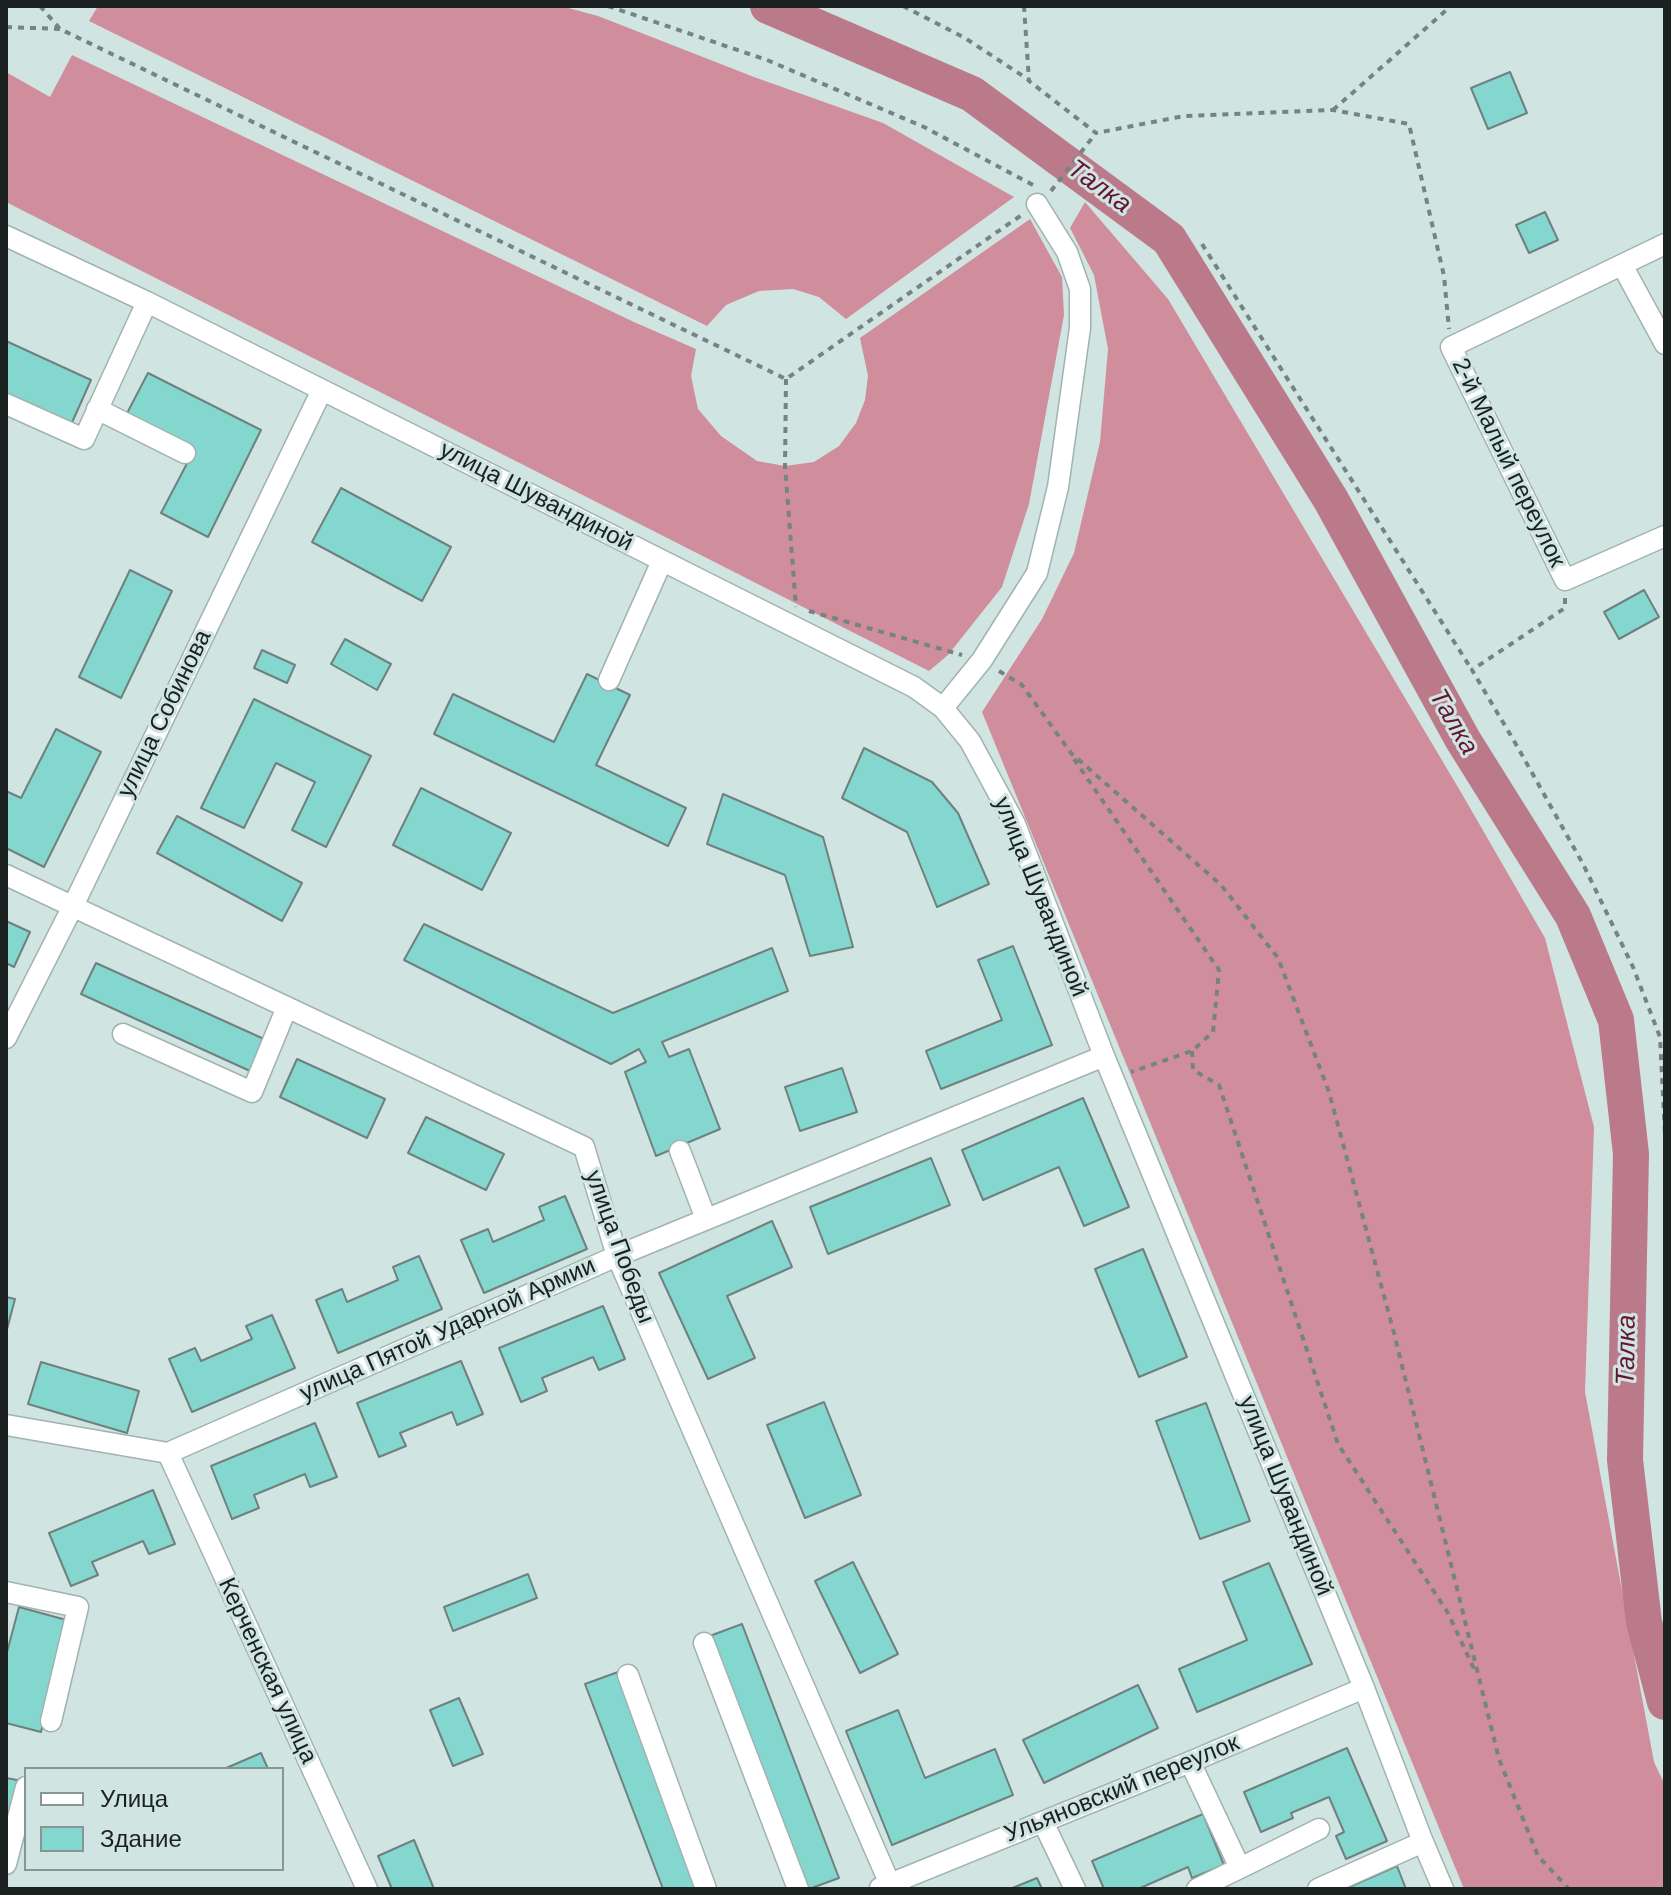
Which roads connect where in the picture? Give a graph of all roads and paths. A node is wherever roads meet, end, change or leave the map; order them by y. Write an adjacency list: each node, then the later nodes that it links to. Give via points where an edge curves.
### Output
1 (40, 6): 7 (path)
2 (608, 6): 11 (path, via 767,60 909,121 1029,182)
3 (903, 6): 8 (path, via 965,38)
4 (1024, 6): 8 (path)
5 (1451, 6): 9 (path)
6 (6, 27): 7 (path)
7 (60, 29): 19 (path)
8 (1029, 81): 10 (path)
9 (1333, 110): 10 (path, via 1184,116); 18 (path, via 1409,124 1444,276)
10 (1096, 133): 11 (path)
11 (1042, 201): 19 (path); 27 (street, via 1080,289 1080,328 1058,487 1037,573)
12 (6, 236): 16 (street, улица Шувандиной)
13 (1202, 244): 28 (path)
14 (1665, 244): 15 (street)
15 (1622, 265): 17 (street); 18 (street)
16 (147, 302): 20 (street, улица Шувандиной); 22 (street)
17 (1665, 344)
18 (1451, 347): 26 (street, 2-й Малый переулок)
19 (786, 379): 27 (path, via 785,466 796,607)
20 (322, 390): 25 (street, улица Шувандиной); 33 (street, улица Собинова)
21 (6, 404): 22 (street, via 84,439)
22 (97, 409): 23 (street)
23 (185, 453)
24 (1665, 536): 26 (street)
25 (662, 561): 29 (street); 30 (street, улица Шувандиной, via 914,687)
26 (1565, 580): 28 (path, via 1565,608)
27 (982, 660): 30 (street); 31 (path, via 1022,685)
28 (1472, 670): 40 (path, via 1583,864 1633,967 1660,1037)
29 (609, 680)
30 (943, 708): 38 (street, улица Шувандиной, via 970,741 1015,824)
31 (1071, 753): 37 (path, via 1219,970 1213,1032); 49 (path, via 1221,885 1278,958 1329,1092)
32 (6, 875): 33 (street, улица Победы)
33 (73, 906): 34 (street, улица Победы); 36 (street, улица Собинова)
34 (287, 1007): 35 (street, via 252,1092); 43 (street, улица Победы, via 584,1147)
35 (123, 1034)
36 (6, 1038)
37 (1192, 1051): 39 (path); 49 (path, via 1193,1070 1219,1085 1338,1444 1448,1613)
38 (1104, 1056): 39 (street, улица Шувандиной); 42 (street, улица Пятой Ударной Армии)
39 (1113, 1078): 50 (street, улица Шувандиной)
40 (1665, 1134)
41 (680, 1151): 42 (street)
42 (706, 1219): 43 (street, улица Пятой Ударной Армии)
43 (617, 1256): 45 (street, улица Пятой Ударной Армии); 59 (street, улица Победы)
44 (6, 1425): 45 (street)
45 (168, 1453): 60 (street, Керченская улица)
46 (6, 1592): 51 (street, via 78,1607)
47 (704, 1643): 62 (street)
48 (628, 1675): 61 (street)
49 (1480, 1682): 67 (path, via 1499,1759 1538,1856)
50 (1364, 1688): 52 (street, Ульяновский переулок); 56 (street, улица Шувандиной)
51 (51, 1721)
52 (1190, 1762): 54 (street, Ульяновский переулок); 58 (street)
53 (24, 1795): 57 (street)
54 (1043, 1822): 59 (street, Ульяновский переулок); 63 (street)
55 (1319, 1829): 58 (street)
56 (1423, 1842): 65 (street); 66 (street, улица Шувандиной)
57 (6, 1864)
58 (1240, 1868): 64 (street)
59 (887, 1887)
60 (367, 1889)
61 (706, 1889)
62 (798, 1889)
63 (1075, 1889)
64 (1197, 1889)
65 (1318, 1889)
66 (1443, 1889)
67 (1569, 1889)

